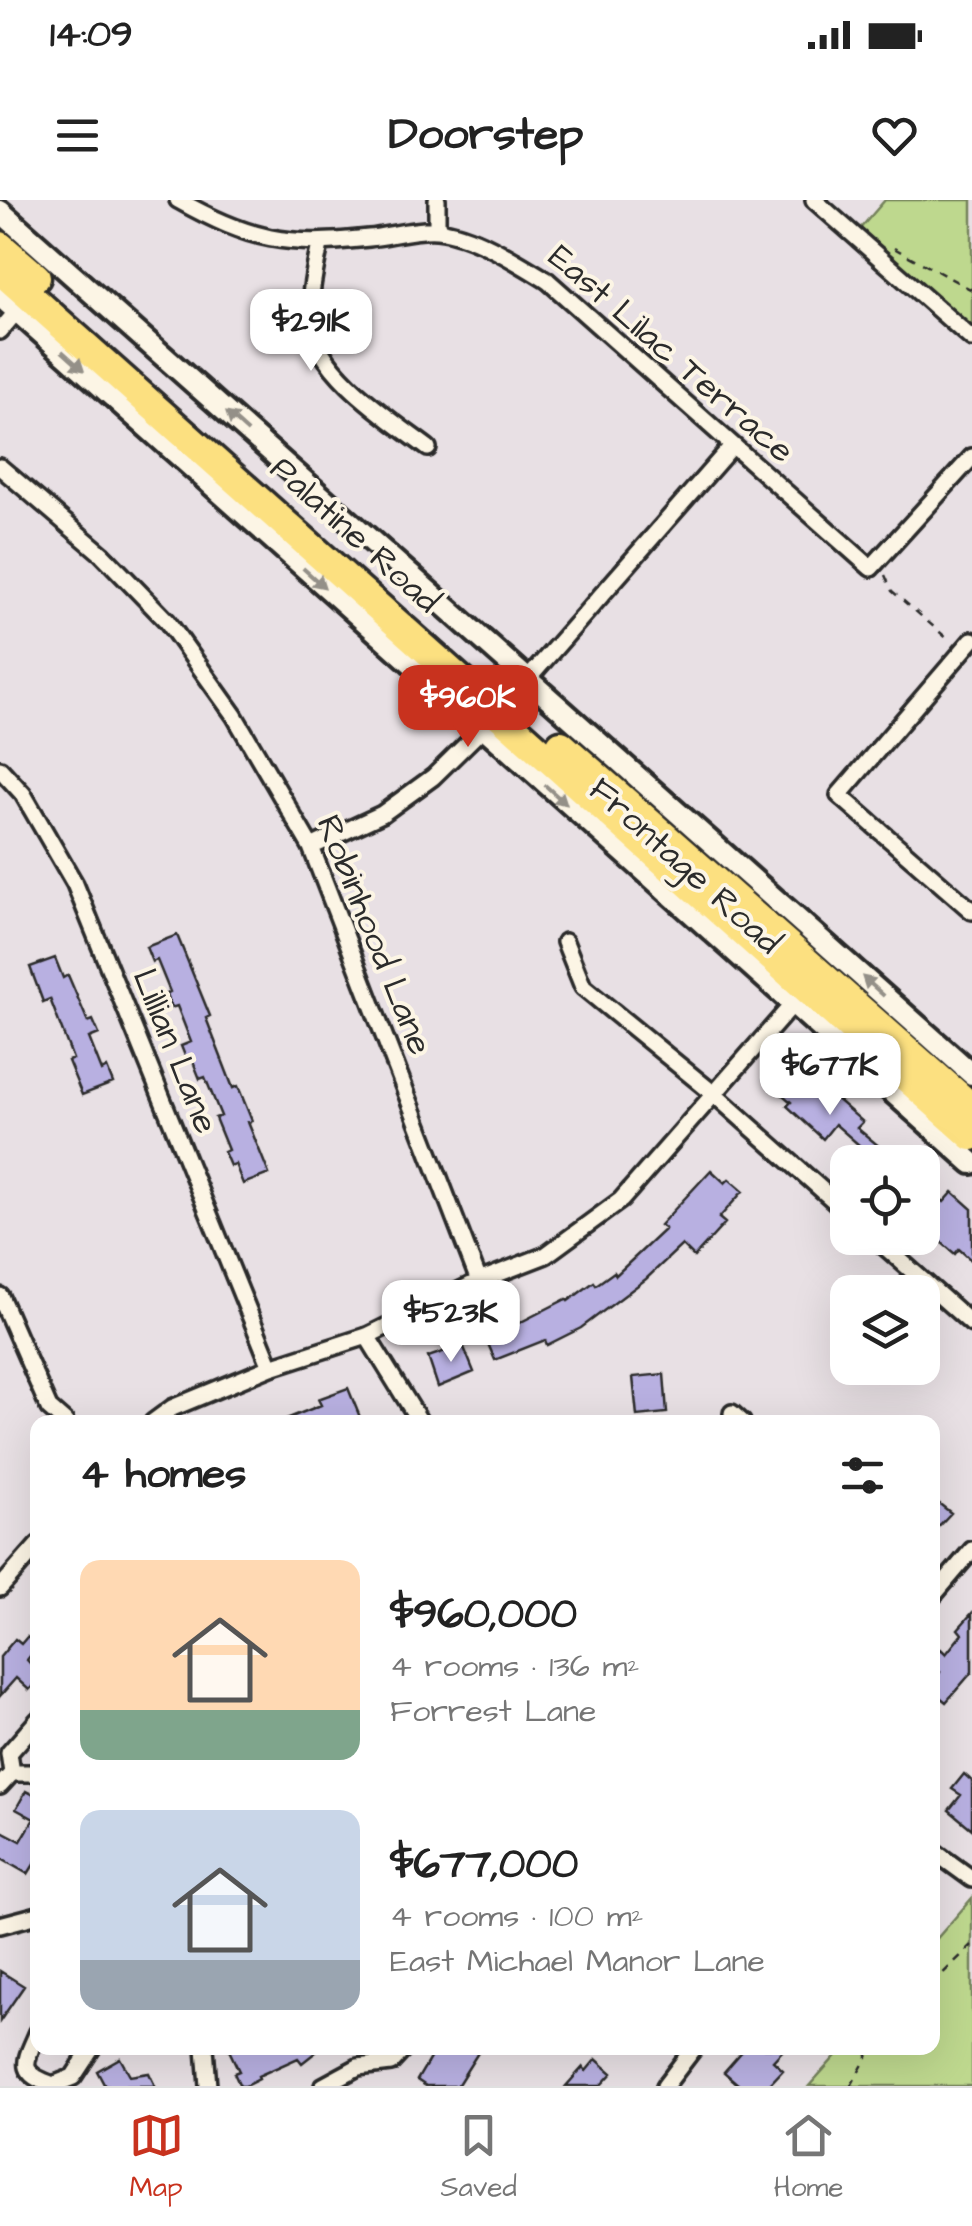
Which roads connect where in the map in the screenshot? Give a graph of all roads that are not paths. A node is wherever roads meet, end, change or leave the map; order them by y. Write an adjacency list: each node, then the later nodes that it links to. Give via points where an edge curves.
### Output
1 (8, 200): 5 (street)
2 (178, 200): 7 (street, East Lilac Terrace, via 224,226)
3 (436, 200): 6 (street)
4 (814, 200): 13 (street)
5 (0, 210): 19 (street, Frontage Road, one-way to 5)
6 (437, 230): 7 (street, East Lilac Terrace); 14 (street, East Lilac Terrace, via 500,251 548,281)
7 (320, 244): 15 (street, via 311,326 327,358 350,390)
8 (0, 246): 28 (highway, Palatine Road)
9 (0, 270): 29 (highway, Palatine Road)
10 (0, 296): 11 (street, Frontage Road)
11 (17, 311): 12 (street); 20 (street, Frontage Road, one-way to 20)
12 (0, 331)
13 (972, 338)
14 (732, 446): 16 (street, East Lilac Terrace, via 875,564); 19 (street)
15 (428, 448)
16 (972, 457)
17 (0, 466): 22 (street, Robinhood Lane, via 102,554 167,622 234,715)
18 (967, 645): 23 (street, via 839,795)
19 (527, 680): 26 (street, Frontage Road, one-way to 19)
20 (482, 729): 22 (street, via 382,814); 25 (street, Frontage Road, one-way to 25)
21 (0, 769): 37 (street, Lillian Lane, via 23,794 75,884)
22 (311, 847): 33 (street, Robinhood Lane)
23 (972, 910)
24 (565, 942): 27 (street, via 583,987)
25 (792, 1005): 27 (street); 30 (street, Frontage Road)
26 (972, 1074)
27 (714, 1094): 31 (street); 33 (street, via 608,1210 546,1254)
28 (972, 1108)
29 (972, 1136)
30 (972, 1163)
31 (830, 1197)
32 (894, 1255): 35 (street)
33 (479, 1281): 36 (street)
34 (0, 1296): 38 (street)
35 (972, 1324)
36 (367, 1336): 37 (street); 40 (street)
37 (271, 1367): 39 (street)
38 (57, 1415)
39 (162, 1415)
40 (416, 1415)
41 (972, 1550): 43 (street)
42 (30, 1554): 44 (street)
43 (940, 1587)
44 (0, 1588)
45 (30, 1729): 46 (street, via 8,1753)
46 (12, 1773): 47 (street); 48 (street)
47 (30, 1773)
48 (0, 1786)
49 (940, 1856): 50 (street)
50 (972, 1879)
51 (30, 1917): 52 (street)
52 (0, 1925)
53 (30, 2053): 54 (street, via 26,2071 53,2086 73,2077)
54 (87, 2055)
55 (206, 2055): 60 (street)
56 (356, 2055): 59 (street)
57 (398, 2055): 59 (street, via 385,2066)
58 (689, 2055): 62 (street)
59 (358, 2067): 61 (street)
60 (208, 2086)
61 (324, 2086)
62 (665, 2086)

